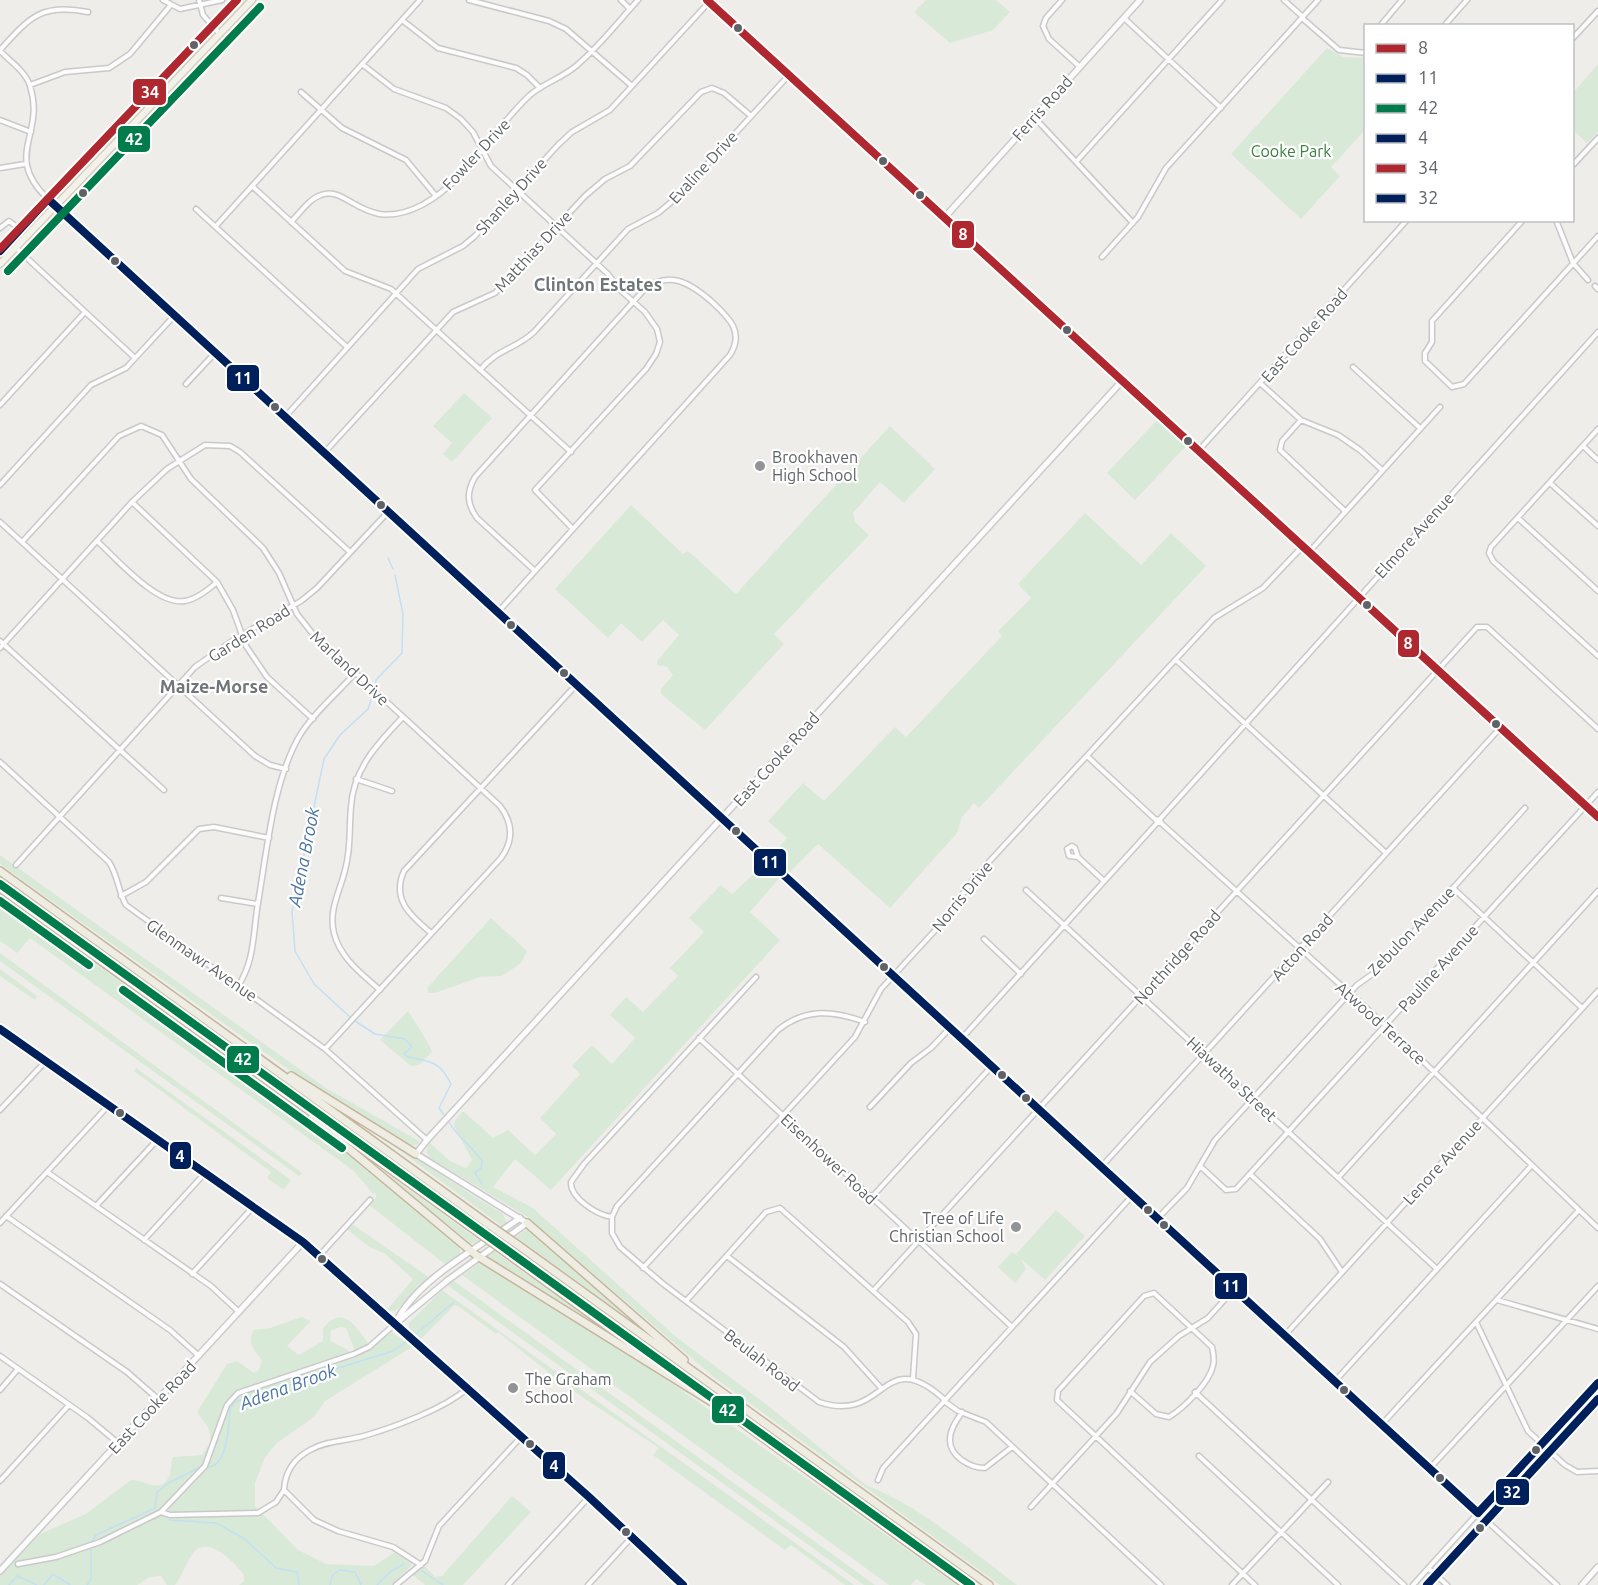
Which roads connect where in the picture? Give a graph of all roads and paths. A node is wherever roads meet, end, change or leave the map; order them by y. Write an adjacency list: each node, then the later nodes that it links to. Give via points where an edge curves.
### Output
1 (163, 0): 18 (street)
2 (199, 0): 19 (street)
3 (222, 0): 19 (street)
4 (239, 0): 28 (main road)
5 (252, 0): 29 (main road)
6 (420, 0): 25 (street)
7 (469, 0): 31 (street, via 549,21)
8 (621, 0): 20 (street)
9 (638, 0): 20 (street, Fowler Drive)
10 (1062, 0): 36 (street, via 1043,22 1044,32)
11 (1140, 0): 23 (main road, Ferris Road)
12 (1222, 0): 34 (street)
13 (1284, 0): 24 (street)
14 (1318, 0): 24 (street)
15 (1402, 0): 26 (street)
16 (1467, 0): 27 (street)
17 (709, 1): 37 (main road); 39 (street, Shanley Drive)
18 (170, 6): 19 (street); 38 (street, via 130,54 109,68 65,72)
19 (199, 6): 28 (street)
20 (630, 9): 31 (street, Fowler Drive)
21 (1598, 11): 30 (street)
22 (87, 12): 32 (street, via 60,8 34,15)
23 (1124, 18): 34 (street); 36 (main road, Ferris Road)
24 (1303, 18): 33 (street, via 1339,50); 43 (street)
25 (402, 20): 35 (street); 40 (street, via 438,48 516,68)
26 (1382, 24)
27 (1446, 24)
28 (212, 27): 29 (street); 42 (main road)
29 (219, 33): 48 (main road)
30 (1574, 37)
31 (593, 50): 39 (street); 40 (street, Fowler Drive, via 568,72)
32 (0, 51): 38 (street)
33 (1364, 53)
34 (1168, 60): 43 (street); 53 (street)
35 (362, 64): 44 (street); 52 (street, via 404,94 453,113 468,126)
36 (1080, 67): 46 (main road, Ferris Road)
37 (789, 75): 45 (street, Evaline Drive); 64 (main road)
38 (30, 85): 49 (street, via 35,118)
39 (632, 86): 59 (street, Shanley Drive, via 604,115 566,136)
40 (540, 87): 52 (street, Fowler Drive)
41 (301, 92): 44 (street)
42 (147, 95): 48 (main road); 50 (main road)
43 (1221, 108): 69 (street, via 1161,174)
44 (321, 110): 58 (street); 60 (street, via 353,135 399,155 413,166)
45 (751, 116): 71 (street, Matthias Drive, via 724,93 712,88 701,92 642,156 597,184); 78 (street, Evaline Drive, via 675,199 628,229)
46 (1034, 117): 53 (street); 64 (main road, Ferris Road)
47 (0, 120): 49 (street)
48 (134, 122): 54 (main road)
49 (31, 132): 55 (street)
50 (107, 138): 54 (main road); 61 (main road)
51 (1598, 138): 56 (street)
52 (481, 150): 59 (street, via 490,166); 60 (street, Fowler Drive)
53 (1076, 162): 69 (street)
54 (94, 163): 62 (main road)
55 (25, 164): 57 (street); 61 (street, via 33,183)
56 (1574, 164)
57 (0, 168)
58 (252, 186): 65 (street); 70 (street)
59 (516, 191): 71 (street); 82 (street, Shanley Drive, via 475,236 424,265)
60 (436, 196): 65 (street, Fowler Drive, via 406,212 388,216 361,210 338,195 324,194 313,199)
61 (48, 199): 62 (main road); 73 (main road)
62 (54, 205): 75 (main road); 85 (main road)
63 (196, 209): 70 (street)
64 (945, 217): 93 (main road)
65 (291, 222): 82 (street, via 345,270 384,284)
66 (1405, 222): 94 (street, East Cooke Road)
67 (1521, 222): 79 (street, via 1432,321 1432,342 1425,361 1456,388 1464,384)
68 (1557, 222): 79 (street)
69 (1133, 223): 77 (street)
70 (216, 226): 88 (street)
71 (556, 227): 78 (street); 86 (street, Matthias Drive, via 495,292 460,307)
72 (0, 228): 73 (street, via 9,221)
73 (20, 229): 76 (main road)
74 (1598, 236): 79 (street)
75 (15, 247): 80 (main road); 84 (street)
76 (0, 251)
77 (1102, 257)
78 (596, 263): 83 (street); 92 (street, Evaline Drive, via 525,340 498,352)
79 (1574, 263): 81 (street)
80 (0, 264)
81 (1588, 280)
82 (395, 294): 86 (street); 88 (street, Shanley Drive)
83 (633, 302): 98 (street); 105 (street, via 657,328 660,342 656,354); 118 (street, via 659,281 688,283 729,318 737,340 730,355)
84 (85, 312): 90 (street); 96 (street)
85 (174, 316): 89 (main road); 90 (street)
86 (436, 330): 92 (street); 106 (street, Matthias Drive)
87 (1598, 332): 128 (street, Elmore Avenue)
88 (348, 346): 99 (street, Shanley Drive)
89 (215, 353): 95 (street); 99 (main road)
90 (135, 358): 111 (street, via 122,370 91,385)
91 (1353, 368): 101 (street)
92 (480, 370): 98 (street)
93 (1123, 380): 104 (main road); 157 (main road, East Cooke Road)
94 (1260, 383): 100 (street); 104 (street, East Cooke Road)
95 (186, 384)
96 (0, 405)
97 (1440, 407): 101 (street)
98 (531, 416): 105 (street); 124 (street, via 475,477 468,497 477,518)
99 (285, 417): 106 (main road)
100 (1301, 420): 109 (street, via 1338,435); 113 (street, via 1282,441 1280,450)
101 (1420, 429): 109 (street)
102 (1598, 429): 103 (street)
103 (1583, 446): 108 (street); 110 (street)
104 (1200, 449): 121 (main road)
105 (571, 452): 118 (street, via 535,490)
106 (324, 453): 114 (main road)
107 (179, 460): 112 (street); 120 (street, Marland Drive, via 157,431 141,426 125,431); 123 (street, via 205,445 230,446); 129 (street, Marland Drive, via 202,491 263,548)
108 (1598, 460)
109 (1382, 470): 113 (street)
110 (1550, 483): 115 (street); 117 (street)
111 (0, 485)
112 (132, 502): 119 (street); 126 (street)
113 (1345, 511): 122 (street)
114 (388, 512): 123 (street, Garden Road); 130 (main road)
115 (1518, 518): 127 (street); 133 (street, via 1491,548 1493,561)
116 (0, 522): 120 (street)
117 (1598, 526)
118 (573, 529): 124 (street)
119 (97, 541): 125 (street); 126 (street, via 169,601 194,599)
120 (22, 542): 125 (street)
121 (1304, 545): 122 (main road); 134 (street, Norris Drive, via 1263,588 1214,618)
122 (1310, 551): 128 (main road)
123 (350, 552): 129 (street, Garden Road, via 317,588)
124 (535, 571): 130 (street)
125 (63, 579): 132 (street); 138 (street)
126 (217, 582): 131 (street, via 231,604)
127 (1598, 591)
128 (1359, 596): 135 (main road); 141 (street, Elmore Avenue)
129 (293, 606): 131 (street, Garden Road); 136 (street, Marland Drive, via 312,633)
130 (498, 612): 137 (main road)
131 (242, 635): 138 (street, Garden Road, via 195,667); 140 (street, via 267,677)
132 (1, 644): 144 (street)
133 (1598, 656)
134 (1176, 660): 141 (street); 145 (street, Norris Drive)
135 (1439, 669): 142 (main road); 143 (street, Northridge Road, via 1482,625); 153 (street, Northridge Road)
136 (355, 674): 139 (street, Marland Drive); 140 (street)
137 (577, 684): 149 (street); 157 (main road)
138 (178, 685): 144 (street, Garden Road); 147 (street, via 260,760)
139 (403, 717): 148 (street, via 371,753); 149 (street, Marland Drive)
140 (313, 719): 147 (street, via 300,735)
141 (1246, 724): 153 (street); 159 (street, Elmore Avenue)
142 (1501, 727): 154 (main road); 161 (street, Acton Road)
143 (1598, 729)
144 (120, 751): 150 (street); 156 (street, Garden Road)
145 (1087, 756): 159 (street, Atwood Terrace); 181 (street, Norris Drive, via 975,877 940,925)
146 (0, 762): 156 (street, Glenmawr Avenue)
147 (286, 770): 160 (street)
148 (357, 779): 151 (street); 184 (street, via 351,800 346,867 332,920 344,956)
149 (480, 788): 176 (street, Marland Drive, via 507,816 511,836 501,858); 176 (street, via 408,864 401,878 399,894 406,910)
150 (164, 790)
151 (392, 791)
152 (1598, 792): 154 (street, Pauline Avenue)
153 (1324, 796): 161 (street); 170 (street, Northridge Road)
154 (1586, 806): 158 (main road); 174 (street, Pauline Avenue)
155 (1525, 808): 167 (street, Zebulon Avenue)
156 (59, 817): 163 (street, Garden Road); 171 (street, Glenmawr Avenue, via 109,862)
157 (723, 817): 181 (main road); 212 (main road, East Cooke Road)
158 (1598, 817)
159 (1158, 821): 165 (street, Elmore Avenue); 170 (street, Atwood Terrace)
160 (269, 838): 171 (street, via 214,827 199,829 146,882); 173 (street)
161 (1386, 853): 178 (street, Acton Road)
162 (1078, 857): 165 (street)
163 (16, 865)
164 (0, 871): 197 (highway)
165 (1104, 881): 175 (street, Elmore Avenue)
166 (0, 888): 202 (highway)
167 (1453, 888): 174 (street); 186 (street, Zebulon Avenue, via 1381,968)
168 (1026, 890): 175 (street, Hiawatha Street)
169 (1598, 891): 179 (street)
170 (1236, 892): 178 (street, Atwood Terrace); 187 (street, Northridge Road)
171 (121, 896): 183 (street, Glenmawr Avenue, via 133,911)
172 (221, 898): 173 (street)
173 (258, 904): 183 (street, via 252,960)
174 (1485, 916): 179 (street); 190 (street, Pauline Avenue)
175 (1065, 926): 180 (street, Elmore Avenue); 187 (street, Hiawatha Street)
176 (431, 933): 184 (street)
177 (984, 939): 180 (street)
178 (1299, 950): 186 (street, Atwood Terrace); 196 (street, Acton Road)
179 (1534, 962): 188 (street); 200 (street)
180 (1021, 974): 194 (street, Elmore Avenue)
181 (894, 976): 189 (street, Norris Drive, via 876,996); 191 (main road)
182 (756, 977): 193 (street)
183 (238, 986): 195 (street, Glenmawr Avenue)
184 (380, 990): 195 (street)
185 (1598, 991): 188 (street, Lenore Avenue)
186 (1350, 993): 190 (street, Atwood Terrace); 203 (street, Zebulon Avenue)
187 (1142, 996): 196 (street, Hiawatha Street); 206 (street, Northridge Road)
188 (1582, 1008): 209 (street, Lenore Avenue)
189 (865, 1022): 201 (street, via 832,1012 797,1017 778,1030); 208 (street, Norris Drive)
190 (1386, 1026): 200 (street, Atwood Terrace); 210 (street, Pauline Avenue)
191 (950, 1027): 194 (main road); 205 (street)
192 (0, 1029): 198 (main road)
193 (699, 1038): 201 (street, Eisenhower Road); 228 (street, via 571,1182 571,1188 596,1212)
194 (962, 1038): 199 (main road)
195 (326, 1048): 212 (street, Glenmawr Avenue)
196 (1204, 1053): 203 (street, Hiawatha Street); 215 (street, Acton Road)
197 (256, 1055): 213 (highway); 267 (highway, bridge)
198 (45, 1062): 204 (main road); 207 (street)
199 (992, 1066): 206 (main road); 222 (street)
200 (1434, 1072): 209 (street, Atwood Terrace); 220 (street)
201 (738, 1074): 208 (street, Eisenhower Road); 228 (street, via 617,1206)
202 (261, 1076): 238 (highway); 276 (highway, bridge)
203 (1254, 1099): 210 (street, Hiawatha Street); 216 (street, Zebulon Avenue, via 1215,1140)
204 (108, 1106): 211 (main road); 217 (street)
205 (870, 1107)
206 (1039, 1109): 215 (main road); 236 (street, Northridge Road)
207 (0, 1110)
208 (782, 1117): 222 (street, Eisenhower Road); 242 (street, Norris Drive)
209 (1482, 1118): 214 (street, Atwood Terrace); 233 (street, Lenore Avenue)
210 (1288, 1133): 219 (street, Pauline Avenue); 220 (street, Hiawatha Street)
211 (157, 1140): 218 (main road); 224 (street)
212 (427, 1140): 213 (main road, East Cooke Road)
213 (416, 1154): 229 (main road)
214 (1532, 1165): 226 (street, Atwood Terrace); 243 (street)
215 (1102, 1166): 221 (main road)
216 (1200, 1166): 219 (street, Pauline Avenue, via 1226,1190 1236,1190); 230 (street, Zebulon Avenue, via 1187,1188)
217 (47, 1172): 224 (street); 227 (street)
218 (205, 1173): 225 (main road); 235 (street)
219 (1250, 1174): 244 (street, via 1320,1239)
220 (1338, 1178): 233 (street, Hiawatha Street)
221 (1133, 1195): 230 (main road); 256 (street)
222 (871, 1198): 236 (street, Eisenhower Road)
223 (370, 1200): 239 (street)
224 (96, 1206): 235 (street)
225 (253, 1207): 237 (main road); 245 (street)
226 (1579, 1210): 234 (street, Atwood Terrace); 250 (street)
227 (6, 1216): 231 (street); 261 (street, via 170,1330)
228 (612, 1217): 242 (street, Beulah Road, via 612,1233 620,1247)
229 (520, 1218): 232 (main road); 238 (main road)
230 (1158, 1218): 248 (main road)
231 (0, 1223)
232 (527, 1223): 241 (main road); 267 (highway)
233 (1387, 1223): 243 (street, Hiawatha Street); 244 (street, Lenore Avenue)
234 (1598, 1228)
235 (144, 1240): 245 (street)
236 (918, 1241): 249 (street, Northridge Road); 256 (street, Eisenhower Road)
237 (303, 1242): 239 (main road); 252 (main road, East Cooke Road)
238 (472, 1252): 241 (highway); 255 (main road, via 425,1288 401,1311)
239 (319, 1256): 255 (main road)
240 (727, 1256): 249 (street, via 766,1212 776,1207 787,1212); 251 (street); 269 (street, via 844,1347)
241 (479, 1257): 255 (main road); 276 (highway)
242 (643, 1268): 251 (street, Beulah Road)
243 (1437, 1269): 264 (street)
244 (1342, 1272): 259 (street, Lenore Avenue)
245 (192, 1274): 252 (street)
246 (0, 1284): 273 (street, via 127,1372)
247 (1598, 1286): 253 (street)
248 (1235, 1288): 257 (street); 259 (main road)
249 (873, 1290): 263 (street, via 916,1334)
250 (1497, 1300): 253 (street); 254 (street)
251 (686, 1301): 269 (street, Beulah Road, via 819,1402 849,1407)
252 (239, 1312): 261 (main road, East Cooke Road)
253 (1567, 1320): 258 (street); 266 (street)
254 (1476, 1322): 266 (street); 278 (street)
255 (395, 1324): 268 (main road); 295 (street, via 369,1347 238,1393 227,1405 205,1466)
256 (1012, 1327): 274 (street)
257 (1194, 1328): 271 (street, via 1161,1351); 272 (street, via 1212,1347 1215,1359 1208,1377); 280 (street, via 1158,1295 1144,1296 1056,1396)
258 (1598, 1329)
259 (1286, 1334): 264 (main road)
260 (0, 1356): 262 (street)
261 (199, 1356): 273 (main road, East Cooke Road)
262 (18, 1369): 270 (street); 275 (street)
263 (912, 1378): 269 (street, Beulah Road, via 896,1380); 274 (street, via 929,1386)
264 (1336, 1380): 278 (main road)
265 (1598, 1383): 282 (main road)
266 (1506, 1385): 282 (street, via 1528,1431); 285 (street)
267 (713, 1386): 311 (highway)
268 (467, 1388): 279 (main road); 291 (street, via 412,1418 366,1436 311,1449 290,1468)
269 (882, 1389)
270 (0, 1390)
271 (1130, 1391): 272 (street, via 1162,1417 1175,1413); 280 (street)
272 (1195, 1392): 293 (street)
273 (158, 1399): 281 (main road, East Cooke Road)
274 (945, 1401): 277 (street); 287 (street, via 883,1468)
275 (69, 1405): 281 (street); 288 (street)
276 (720, 1407): 310 (highway)
277 (962, 1412): 283 (street, via 986,1422); 283 (street, via 950,1437 950,1447 964,1461 985,1468)
278 (1383, 1423): 285 (main road)
279 (521, 1437): 292 (main road); 300 (street, via 439,1526)
280 (1095, 1437): 290 (street); 304 (street)
281 (117, 1443): 303 (main road, East Cooke Road)
282 (1542, 1444): 286 (street, via 1577,1472); 296 (main road)
283 (1012, 1447): 290 (street)
284 (1199, 1456): 297 (street)
285 (1431, 1467): 296 (main road)
286 (1598, 1471)
287 (878, 1480)
288 (0, 1481)
289 (1328, 1482): 293 (street)
290 (1052, 1484): 294 (street); 312 (street)
291 (284, 1490): 295 (street, via 276,1502 258,1513); 300 (street, via 314,1520 393,1547)
292 (589, 1497): 298 (main road); 307 (street)
293 (1312, 1500): 297 (street); 316 (street)
294 (1031, 1507)
295 (161, 1512): 299 (street, via 84,1548)
296 (1478, 1512): 301 (street); 319 (street)
297 (1281, 1532): 304 (street); 315 (street)
298 (632, 1537): 305 (main road); 308 (street)
299 (18, 1564)
300 (421, 1565): 306 (street)
301 (1428, 1568): 317 (street); 318 (street)
302 (1598, 1568): 320 (main road)
303 (0, 1570)
304 (1243, 1573): 313 (street); 314 (street)
305 (674, 1581): 309 (main road)
306 (396, 1585)
307 (508, 1585)
308 (588, 1585)
309 (683, 1585)
310 (966, 1585)
311 (989, 1585)
312 (1161, 1585)
313 (1232, 1585)
314 (1255, 1585)
315 (1338, 1585)
316 (1404, 1585)
317 (1413, 1585)
318 (1446, 1585)
319 (1557, 1585)
320 (1582, 1585)

